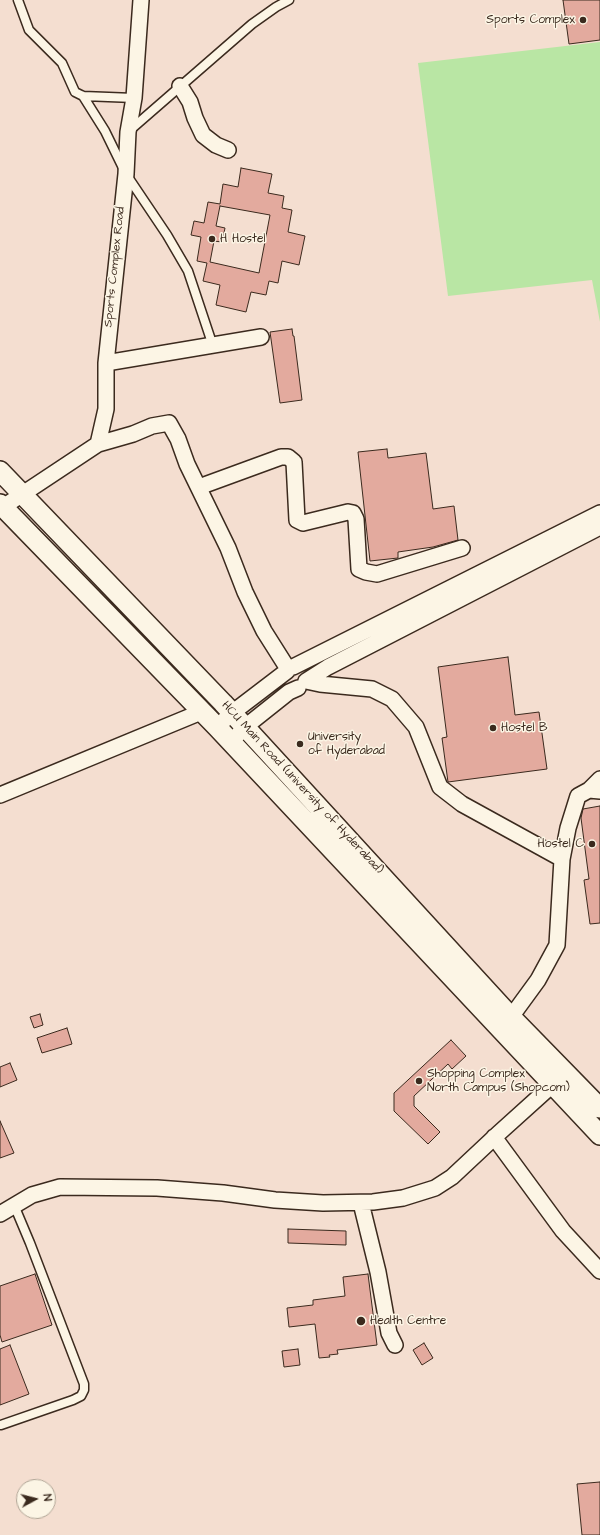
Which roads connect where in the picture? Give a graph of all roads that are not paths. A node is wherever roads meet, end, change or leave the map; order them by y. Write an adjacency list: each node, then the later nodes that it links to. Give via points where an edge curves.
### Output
1 (18, 0): 5 (lane, via 29,30 62,64 75,92)
2 (142, 0): 6 (street, Sports Complex Road)
3 (289, 0): 4 (lane, via 252,24)
4 (180, 86): 7 (lane); 8 (street, via 190,102 203,135)
5 (83, 96): 6 (lane); 9 (lane, via 105,131)
6 (134, 98): 7 (street, Sports Complex Road)
7 (128, 132): 9 (street, Sports Complex Road)
8 (228, 150)
9 (126, 174): 11 (lane, via 188,271); 12 (street, Sports Complex Road)
10 (261, 337): 11 (street)
11 (213, 346): 12 (street)
12 (106, 363): 13 (street, Sports Complex Road, via 106,409)
13 (98, 444): 15 (street, via 169,423); 16 (street)
14 (0, 472): 16 (street, HCU Main Road (University of Hyderabad))
15 (199, 487): 20 (street, via 281,457 288,457 294,462 297,520 303,523 353,513 356,520 360,569 377,574); 21 (street, via 264,632)
16 (22, 493): 17 (street); 24 (street, HCU Main Road (University of Hyderabad))
17 (2, 506): 23 (street, HCU Main Road (University of Hyderabad))
18 (600, 513): 21 (street)
19 (600, 527): 22 (street, via 328,666)
20 (462, 548)
21 (290, 669): 22 (street, via 304,670 306,677); 24 (street)
22 (302, 684): 26 (street); 31 (street, via 372,690 392,699 416,727 440,787 462,804)
23 (201, 712): 25 (street, HCU Main Road (University of Hyderabad)); 30 (street)
24 (232, 713): 25 (street); 26 (street, HCU Main Road (University of Hyderabad))
25 (217, 727): 27 (street, HCU Main Road (University of Hyderabad))
26 (245, 727): 27 (street); 32 (street, HCU Main Road (University of Hyderabad))
27 (231, 742): 33 (street, HCU Main Road (University of Hyderabad))
28 (600, 779): 29 (street)
29 (594, 790): 31 (street, via 578,796)
30 (0, 795)
31 (562, 859): 32 (street, via 557,945 538,980)
32 (511, 1017): 33 (street, HCU Main Road (University of Hyderabad))
33 (559, 1079): 34 (street, HCU Main Road (University of Hyderabad)); 35 (street, HCU Main Road (University of Hyderabad)); 36 (street)
34 (600, 1108)
35 (600, 1135)
36 (494, 1137): 37 (street, via 452,1177 435,1188 403,1198); 40 (street, via 564,1231)
37 (360, 1202): 38 (street, via 275,1200 157,1188 60,1187 32,1195); 41 (street, via 378,1272 389,1333)
38 (14, 1205): 39 (street); 42 (lane, via 84,1384 84,1390 81,1396 73,1400)
39 (0, 1214)
40 (600, 1271)
41 (395, 1345)
42 (1, 1425)

